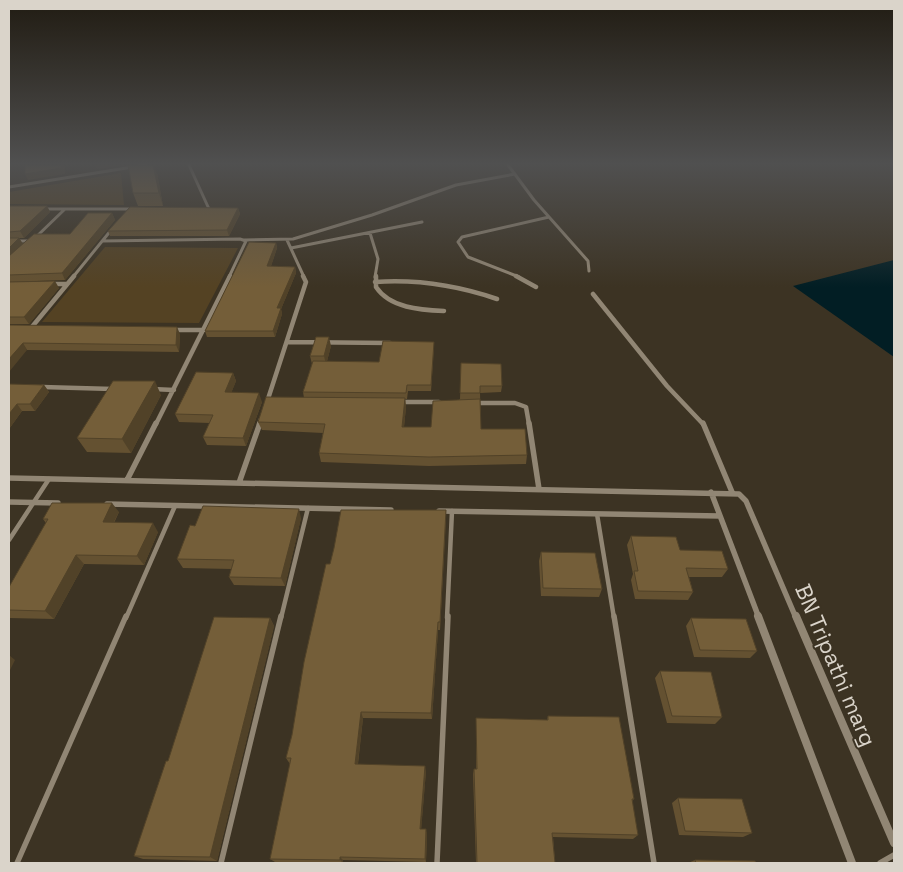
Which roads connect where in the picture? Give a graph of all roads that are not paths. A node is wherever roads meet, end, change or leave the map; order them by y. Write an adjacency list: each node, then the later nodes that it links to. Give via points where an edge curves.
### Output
1 (207, 206): 9 (street)
2 (398, 206): 18 (street)
3 (541, 206): 12 (street)
4 (37, 209): 5 (street)
5 (65, 209): 6 (street); 19 (street)
6 (128, 209): 7 (street); 11 (street)
7 (137, 209)
8 (200, 209): 9 (street)
9 (209, 209): 10 (street)
10 (219, 209)
11 (123, 216)
12 (549, 216): 23 (street, via 588,261); 27 (street, via 462,237 458,242 468,257 508,271)
13 (118, 222): 20 (street)
14 (422, 222): 15 (street)
15 (370, 233): 22 (street); 24 (street, via 378,262)
16 (9, 240): 19 (street)
17 (244, 240): 18 (street); 20 (street); 35 (street, via 245,245)
18 (287, 240): 22 (street)
19 (32, 241): 21 (street)
20 (102, 241): 26 (street)
21 (26, 246)
22 (291, 248): 36 (street, via 306,282)
23 (589, 271)
24 (375, 282): 29 (street, via 434,281); 30 (street, via 377,290 399,304 430,311)
25 (48, 284): 26 (street)
26 (67, 284): 32 (street)
27 (536, 287)
28 (594, 294): 53 (street, via 667,386 702,421)
29 (497, 299)
30 (444, 310)
31 (23, 328): 32 (street)
32 (31, 328): 33 (street)
33 (40, 328)
34 (166, 330): 35 (street)
35 (204, 330): 41 (street)
36 (287, 342): 37 (street); 42 (street)
37 (396, 343)
38 (38, 387): 39 (street)
39 (116, 389)
40 (145, 389): 41 (street)
41 (174, 390): 49 (street)
42 (267, 402): 43 (street); 50 (street)
43 (277, 402)
44 (396, 402): 45 (street)
45 (446, 402)
46 (465, 403): 51 (street, via 515,403 526,407)
47 (9, 478): 48 (street)
48 (49, 479): 49 (street); 55 (lane)
49 (127, 480): 50 (street)
50 (240, 483): 51 (street)
51 (539, 488): 52 (street)
52 (711, 492): 53 (street); 64 (street)
53 (732, 492): 66 (street, BN Tripathi marg, via 746,501)
54 (9, 502): 55 (street)
55 (33, 503): 56 (street); 65 (lane)
56 (61, 504)
57 (99, 504): 58 (street)
58 (175, 506): 59 (street); 68 (lane)
59 (308, 508): 60 (street); 69 (lane)
60 (394, 510)
61 (433, 511): 62 (street)
62 (452, 511): 63 (street); 70 (lane)
63 (597, 514): 64 (street); 71 (lane)
64 (720, 516): 72 (street)
65 (9, 540)
66 (894, 844)
67 (894, 855): 73 (lane)
68 (17, 863)
69 (221, 863)
70 (437, 863)
71 (654, 863)
72 (852, 863)
73 (880, 863)

